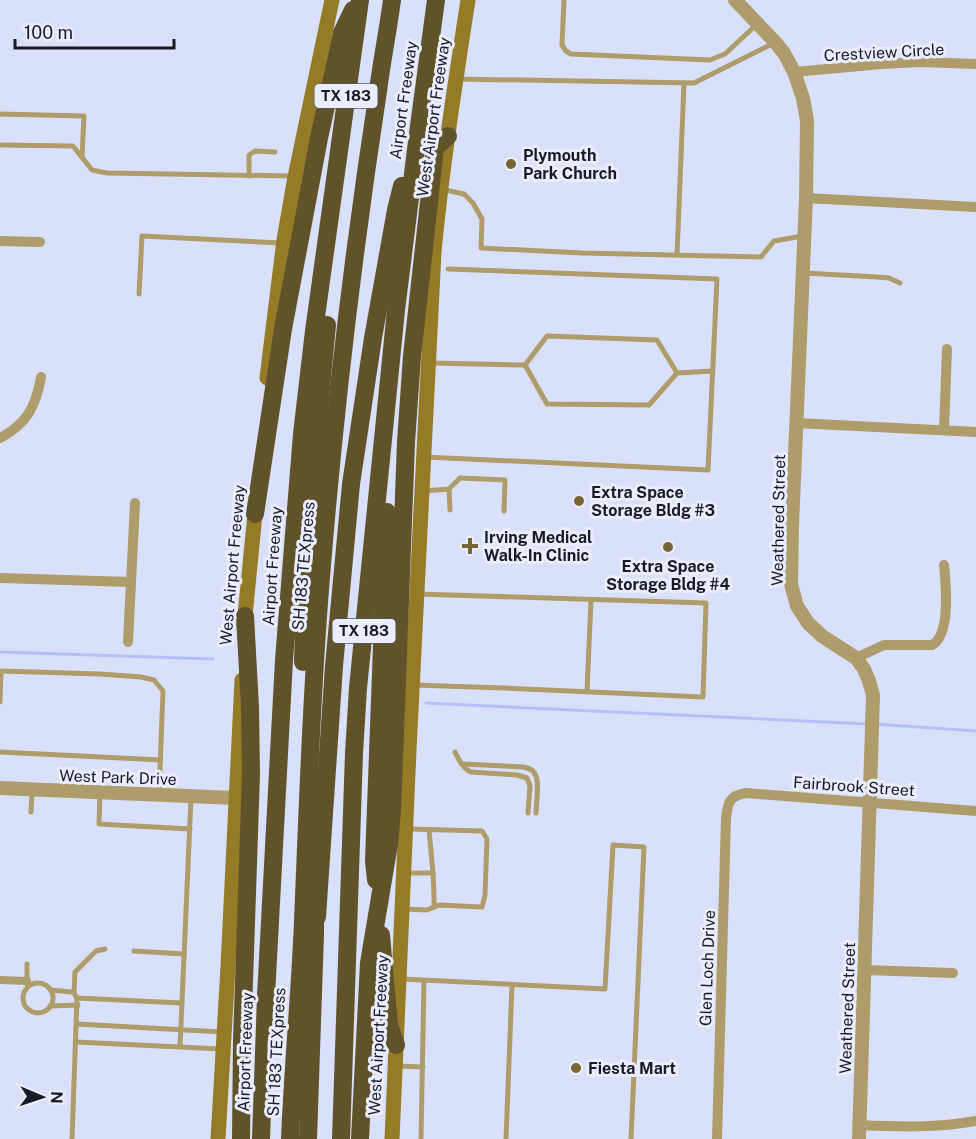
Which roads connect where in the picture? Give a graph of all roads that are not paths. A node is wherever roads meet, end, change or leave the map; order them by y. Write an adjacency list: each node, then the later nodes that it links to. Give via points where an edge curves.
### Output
1 (332, 0): 22 (main road, West Airport Freeway)
2 (359, 0): 24 (highway, Airport Freeway / TX 183); 53 (highway, via 342,33 319,138 283,329)
3 (392, 0): 112 (highway, SH 183 TEXpress, via 351,287 322,565)
4 (402, 0): 88 (highway, SH 183 TEXpress, via 363,265 338,490 314,846)
5 (436, 0): 16 (highway, Airport Freeway / TX 183)
6 (468, 0): 13 (main road, West Airport Freeway)
7 (564, 0): 9 (lane, via 562,45 572,54 710,60 725,54)
8 (735, 0): 9 (street, Weathered Street)
9 (758, 24): 10 (street, Weathered Street)
10 (776, 42): 12 (street, Weathered Street); 14 (lane, via 694,83)
11 (976, 64): 12 (street, Crestview Circle, via 920,62)
12 (794, 72): 25 (street, Weathered Street, via 807,121)
13 (455, 80): 14 (lane); 17 (main road, West Airport Freeway)
14 (684, 83): 31 (lane)
15 (0, 114): 20 (lane, via 84,116)
16 (418, 126): 44 (highway, Airport Freeway / TX 183); 88 (highway, via 396,210 351,484)
17 (448, 136): 23 (main road, West Airport Freeway); 123 (highway, via 435,148 412,356 392,811 369,963)
18 (0, 145): 20 (lane, via 73,146)
19 (275, 152): 21 (lane, via 255,150 249,156)
20 (82, 157): 21 (lane, via 92,170 107,173)
21 (249, 176): 22 (lane)
22 (295, 177): 30 (main road, West Airport Freeway)
23 (440, 189): 31 (lane, via 464,194 473,203 482,219 481,248); 37 (main road, West Airport Freeway)
24 (333, 192): 112 (highway, via 337,242 317,419 304,616); 119 (highway, Airport Freeway / TX 183, via 302,434 284,660)
25 (806, 198): 26 (street); 27 (street, Weathered Street)
26 (976, 207)
27 (804, 236): 31 (lane, via 774,241 761,258); 33 (street, Weathered Street)
28 (0, 241): 29 (street)
29 (40, 242)
30 (283, 243): 35 (lane, via 142,236); 53 (main road, West Airport Freeway)
31 (677, 255)
32 (448, 269): 39 (lane, via 717,279)
33 (803, 273): 34 (lane, via 889,278); 42 (street, Weathered Street)
34 (900, 283)
35 (139, 294)
36 (947, 349): 43 (street)
37 (428, 363): 38 (lane); 47 (main road, West Airport Freeway)
38 (525, 365): 40 (lane, via 547,336 657,340); 40 (lane, via 547,404 649,405)
39 (713, 371): 40 (lane); 47 (lane, via 708,470)
40 (677, 373)
41 (41, 377): 46 (street, via 30,413)
42 (796, 423): 43 (street); 61 (street, Weathered Street, via 791,584 797,606 808,623)
43 (944, 430): 45 (street)
44 (384, 431): 108 (highway, via 390,458 374,861 388,1025); 122 (highway, Airport Freeway / TX 183, via 358,688)
45 (976, 432)
46 (0, 438)
47 (424, 457): 49 (main road, West Airport Freeway)
48 (448, 489): 49 (lane); 51 (lane); 52 (lane, via 460,478 505,480)
49 (422, 491): 57 (main road, West Airport Freeway)
50 (135, 503): 56 (street)
51 (450, 510)
52 (504, 511)
53 (255, 514): 59 (main road, West Airport Freeway)
54 (944, 565): 61 (street, via 945,625 938,642 884,645)
55 (0, 578): 56 (street)
56 (131, 582): 60 (street)
57 (417, 594): 58 (lane); 62 (main road, West Airport Freeway)
58 (591, 600): 63 (lane); 63 (lane, via 706,603 703,697)
59 (245, 616): 74 (main road, West Airport Freeway); 118 (highway, via 250,774)
60 (128, 642)
61 (856, 658): 76 (street, Weathered Street, via 870,681 873,695)
62 (412, 685): 63 (lane); 82 (main road, West Airport Freeway)
63 (587, 691)
64 (0, 702): 67 (lane, via 1,671 141,676 154,680 163,691)
65 (0, 752): 67 (lane)
66 (455, 753): 68 (lane)
67 (160, 760): 72 (lane)
68 (461, 764): 79 (lane, via 471,772 526,778 530,786); 80 (lane, via 529,768 537,778)
69 (0, 788): 70 (street, West Park Drive)
70 (32, 790): 71 (street, West Park Drive); 78 (lane)
71 (100, 793): 72 (street, West Park Drive); 81 (lane, via 99,825)
72 (159, 795): 73 (street, West Park Drive)
73 (191, 796): 74 (street, West Park Drive); 81 (lane)
74 (235, 798): 106 (main road, West Airport Freeway)
75 (731, 799): 76 (street, Fairbrook Street, via 746,793); 128 (street, Glen Loch Drive, via 726,819)
76 (871, 802): 77 (street, Fairbrook Street); 93 (street, Weathered Street)
77 (976, 810)
78 (31, 812)
79 (528, 813)
80 (536, 813)
81 (190, 829): 91 (lane)
82 (405, 829): 83 (lane); 84 (main road, West Airport Freeway)
83 (429, 830): 85 (lane); 86 (lane, via 482,831 488,839 482,907)
84 (403, 873): 85 (lane); 87 (main road, West Airport Freeway)
85 (432, 873): 86 (lane)
86 (434, 907): 87 (lane)
87 (402, 909): 95 (main road, West Airport Freeway)
88 (315, 934): 121 (highway, SH 183 TEXpress)
89 (105, 949): 101 (lane, via 96,951 75,972)
90 (134, 951): 91 (lane)
91 (184, 954): 102 (lane)
92 (27, 964): 98 (lane)
93 (865, 970): 94 (street); 115 (street, Weathered Street)
94 (953, 974)
95 (399, 979): 97 (lane); 108 (main road, West Airport Freeway)
96 (0, 980): 98 (street)
97 (424, 981): 99 (lane); 113 (lane)
98 (27, 985): 100 (lane, via 40,983); 103 (lane, via 23,998 29,1010 43,1012)
99 (512, 985): 126 (lane); 127 (lane, via 605,989 613,845 644,847)
100 (51, 990): 101 (lane); 103 (lane)
101 (76, 999): 102 (lane); 103 (lane); 104 (lane)
102 (182, 1003): 105 (lane)
103 (51, 1006)
104 (77, 1024): 105 (lane); 107 (lane)
105 (181, 1030): 106 (lane); 109 (lane)
106 (224, 1032): 110 (main road, West Airport Freeway)
107 (76, 1042): 109 (lane); 117 (lane)
108 (396, 1045): 111 (main road, West Airport Freeway)
109 (180, 1047): 110 (lane)
110 (223, 1049): 116 (main road, West Airport Freeway)
111 (394, 1066): 113 (lane); 124 (main road, West Airport Freeway)
112 (293, 1067): 120 (highway, SH 183 TEXpress)
113 (423, 1067): 125 (lane)
114 (976, 1121): 115 (street)
115 (860, 1132)
116 (218, 1137)
117 (72, 1139)
118 (241, 1139)
119 (261, 1139)
120 (290, 1139)
121 (308, 1139)
122 (341, 1139)
123 (360, 1139)
124 (392, 1139)
125 (422, 1139)
126 (506, 1139)
127 (631, 1139)
128 (717, 1139)

